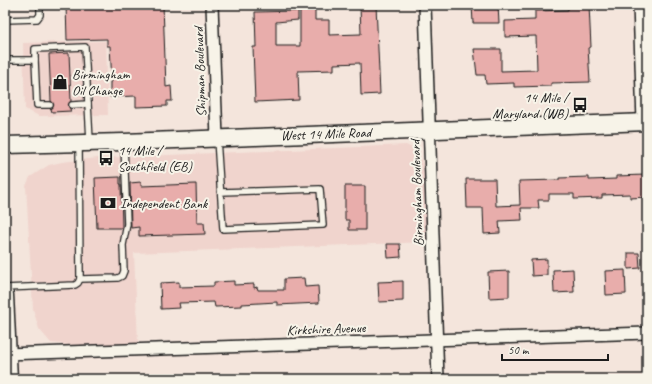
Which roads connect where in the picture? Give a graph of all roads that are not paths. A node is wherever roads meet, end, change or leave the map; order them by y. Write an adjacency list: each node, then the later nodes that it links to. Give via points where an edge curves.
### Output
1 (40, 5): 5 (lane, via 40,15 37,19)
2 (212, 5): 13 (street, Shipman Boulevard)
3 (425, 5): 12 (street, Birmingham Boulevard)
4 (639, 5): 11 (street)
5 (5, 20)
6 (5, 60): 7 (lane)
7 (35, 60): 9 (lane, via 35,49 85,47); 10 (lane, via 36,105)
8 (72, 104): 9 (lane)
9 (88, 104): 15 (lane)
10 (50, 105)
11 (645, 122): 12 (main road, West 14 Mile Road)
12 (430, 130): 13 (main road, West 14 Mile Road); 22 (street, Birmingham Boulevard)
13 (218, 138): 14 (main road, West 14 Mile Road); 17 (lane)
14 (124, 142): 15 (main road, West 14 Mile Road); 18 (lane, via 127,224 123,245 124,271 118,278)
15 (85, 143): 16 (main road, West 14 Mile Road); 18 (lane)
16 (5, 145)
17 (221, 192): 17 (lane, via 223,229 323,225 320,189)
18 (80, 279): 19 (lane, via 75,285)
19 (5, 288)
20 (5, 295): 23 (main road)
21 (647, 333): 22 (street, Kirkshire Avenue)
22 (437, 340): 23 (street, Kirkshire Avenue); 25 (street, Birmingham Boulevard)
23 (6, 354): 24 (main road)
24 (9, 379)
25 (438, 379)

